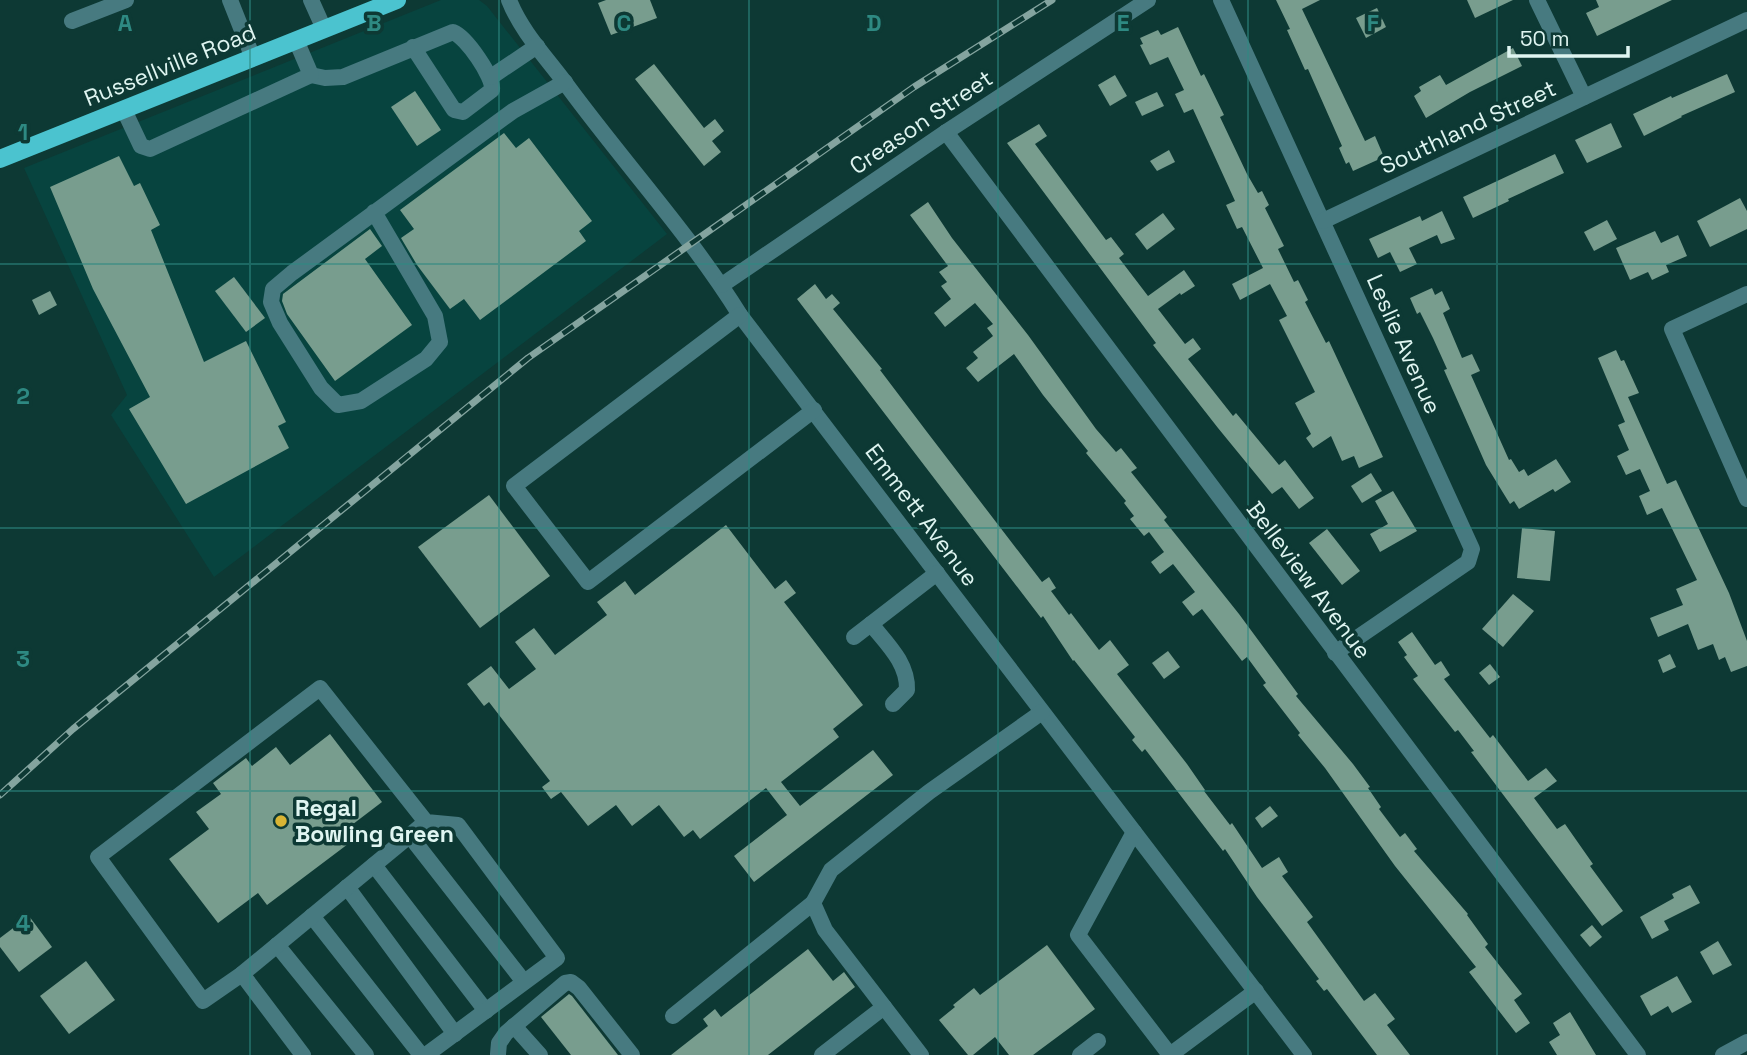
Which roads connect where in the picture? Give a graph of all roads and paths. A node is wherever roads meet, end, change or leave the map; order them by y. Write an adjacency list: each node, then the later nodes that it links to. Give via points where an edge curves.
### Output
1 (126, 0): 10 (street)
2 (230, 0): 15 (street)
3 (311, 0): 11 (street)
4 (397, 0): 11 (main road, Russellville Road)
5 (509, 0): 14 (street, Emmett Avenue)
6 (1148, 0): 21 (street, Creason Street)
7 (1221, 0): 24 (street, Leslie Avenue)
8 (1537, 0): 19 (street)
9 (1747, 20): 19 (street, Southland Street)
10 (72, 21)
11 (324, 29): 12 (main road, Russellville Road)
12 (296, 40): 15 (main road, Russellville Road); 16 (street)
13 (413, 47): 16 (street, via 343,77); 17 (street, via 458,34); 17 (street, via 458,112 489,94)
14 (537, 47): 17 (street); 18 (street, Emmett Avenue)
15 (253, 58): 20 (main road, Russellville Road)
16 (311, 75): 20 (street, via 150,149 141,146)
17 (491, 77)
18 (565, 82): 23 (street, via 513,111); 25 (street, Emmett Avenue)
19 (1584, 97): 24 (street, Southland Street)
20 (124, 110): 22 (main road, Russellville Road)
21 (946, 131): 25 (street, Creason Street); 33 (street, Belleview Avenue)
22 (0, 159)
23 (374, 212): 23 (street, via 273,289 271,302 280,323 321,388 338,405 361,401 426,359 440,342 435,316)
24 (1323, 220): 33 (street, Leslie Avenue, via 1472,549 1468,562)
25 (722, 285): 27 (street, Emmett Avenue)
26 (1747, 293): 29 (street, via 1672,329)
27 (740, 314): 28 (street, Emmett Avenue); 28 (street, via 514,486 587,582)
28 (814, 410): 30 (street, Emmett Avenue)
29 (1747, 499)
30 (937, 573): 31 (street); 35 (street, Emmett Avenue)
31 (871, 624): 32 (street); 34 (street, via 903,666 907,679 907,690)
32 (854, 637)
33 (1335, 653): 65 (street, Belleview Avenue)
34 (893, 704)
35 (1042, 712): 37 (street, Emmett Avenue); 41 (street, via 929,792 831,870)
36 (426, 822): 38 (street); 44 (street, via 320,688 98,858 203,1001); 45 (street, via 458,824 557,958)
37 (1134, 832): 46 (street, Emmett Avenue); 63 (street, via 1078,935)
38 (410, 836): 39 (street); 45 (street)
39 (374, 865): 40 (street); 48 (street)
40 (347, 887): 42 (street); 51 (street)
41 (813, 903): 47 (street, via 825,930); 49 (street)
42 (312, 916): 43 (street); 54 (street)
43 (277, 945): 44 (street); 56 (street)
44 (242, 974): 55 (street)
45 (524, 982): 48 (street)
46 (1256, 991): 63 (street); 64 (street, Emmett Avenue)
47 (884, 1007): 60 (street); 61 (street)
48 (486, 1011): 51 (street)
49 (673, 1016)
50 (514, 1026): 57 (street, via 499,1043); 58 (street); 59 (street, via 571,982)
51 (455, 1034): 54 (street)
52 (1098, 1041): 62 (street)
53 (1747, 1042): 66 (street)
54 (432, 1053)
55 (303, 1055)
56 (366, 1055)
57 (497, 1055)
58 (540, 1055)
59 (632, 1055)
60 (822, 1055)
61 (921, 1055)
62 (1080, 1055)
63 (1170, 1055)
64 (1304, 1055)
65 (1638, 1055)
66 (1723, 1055)

